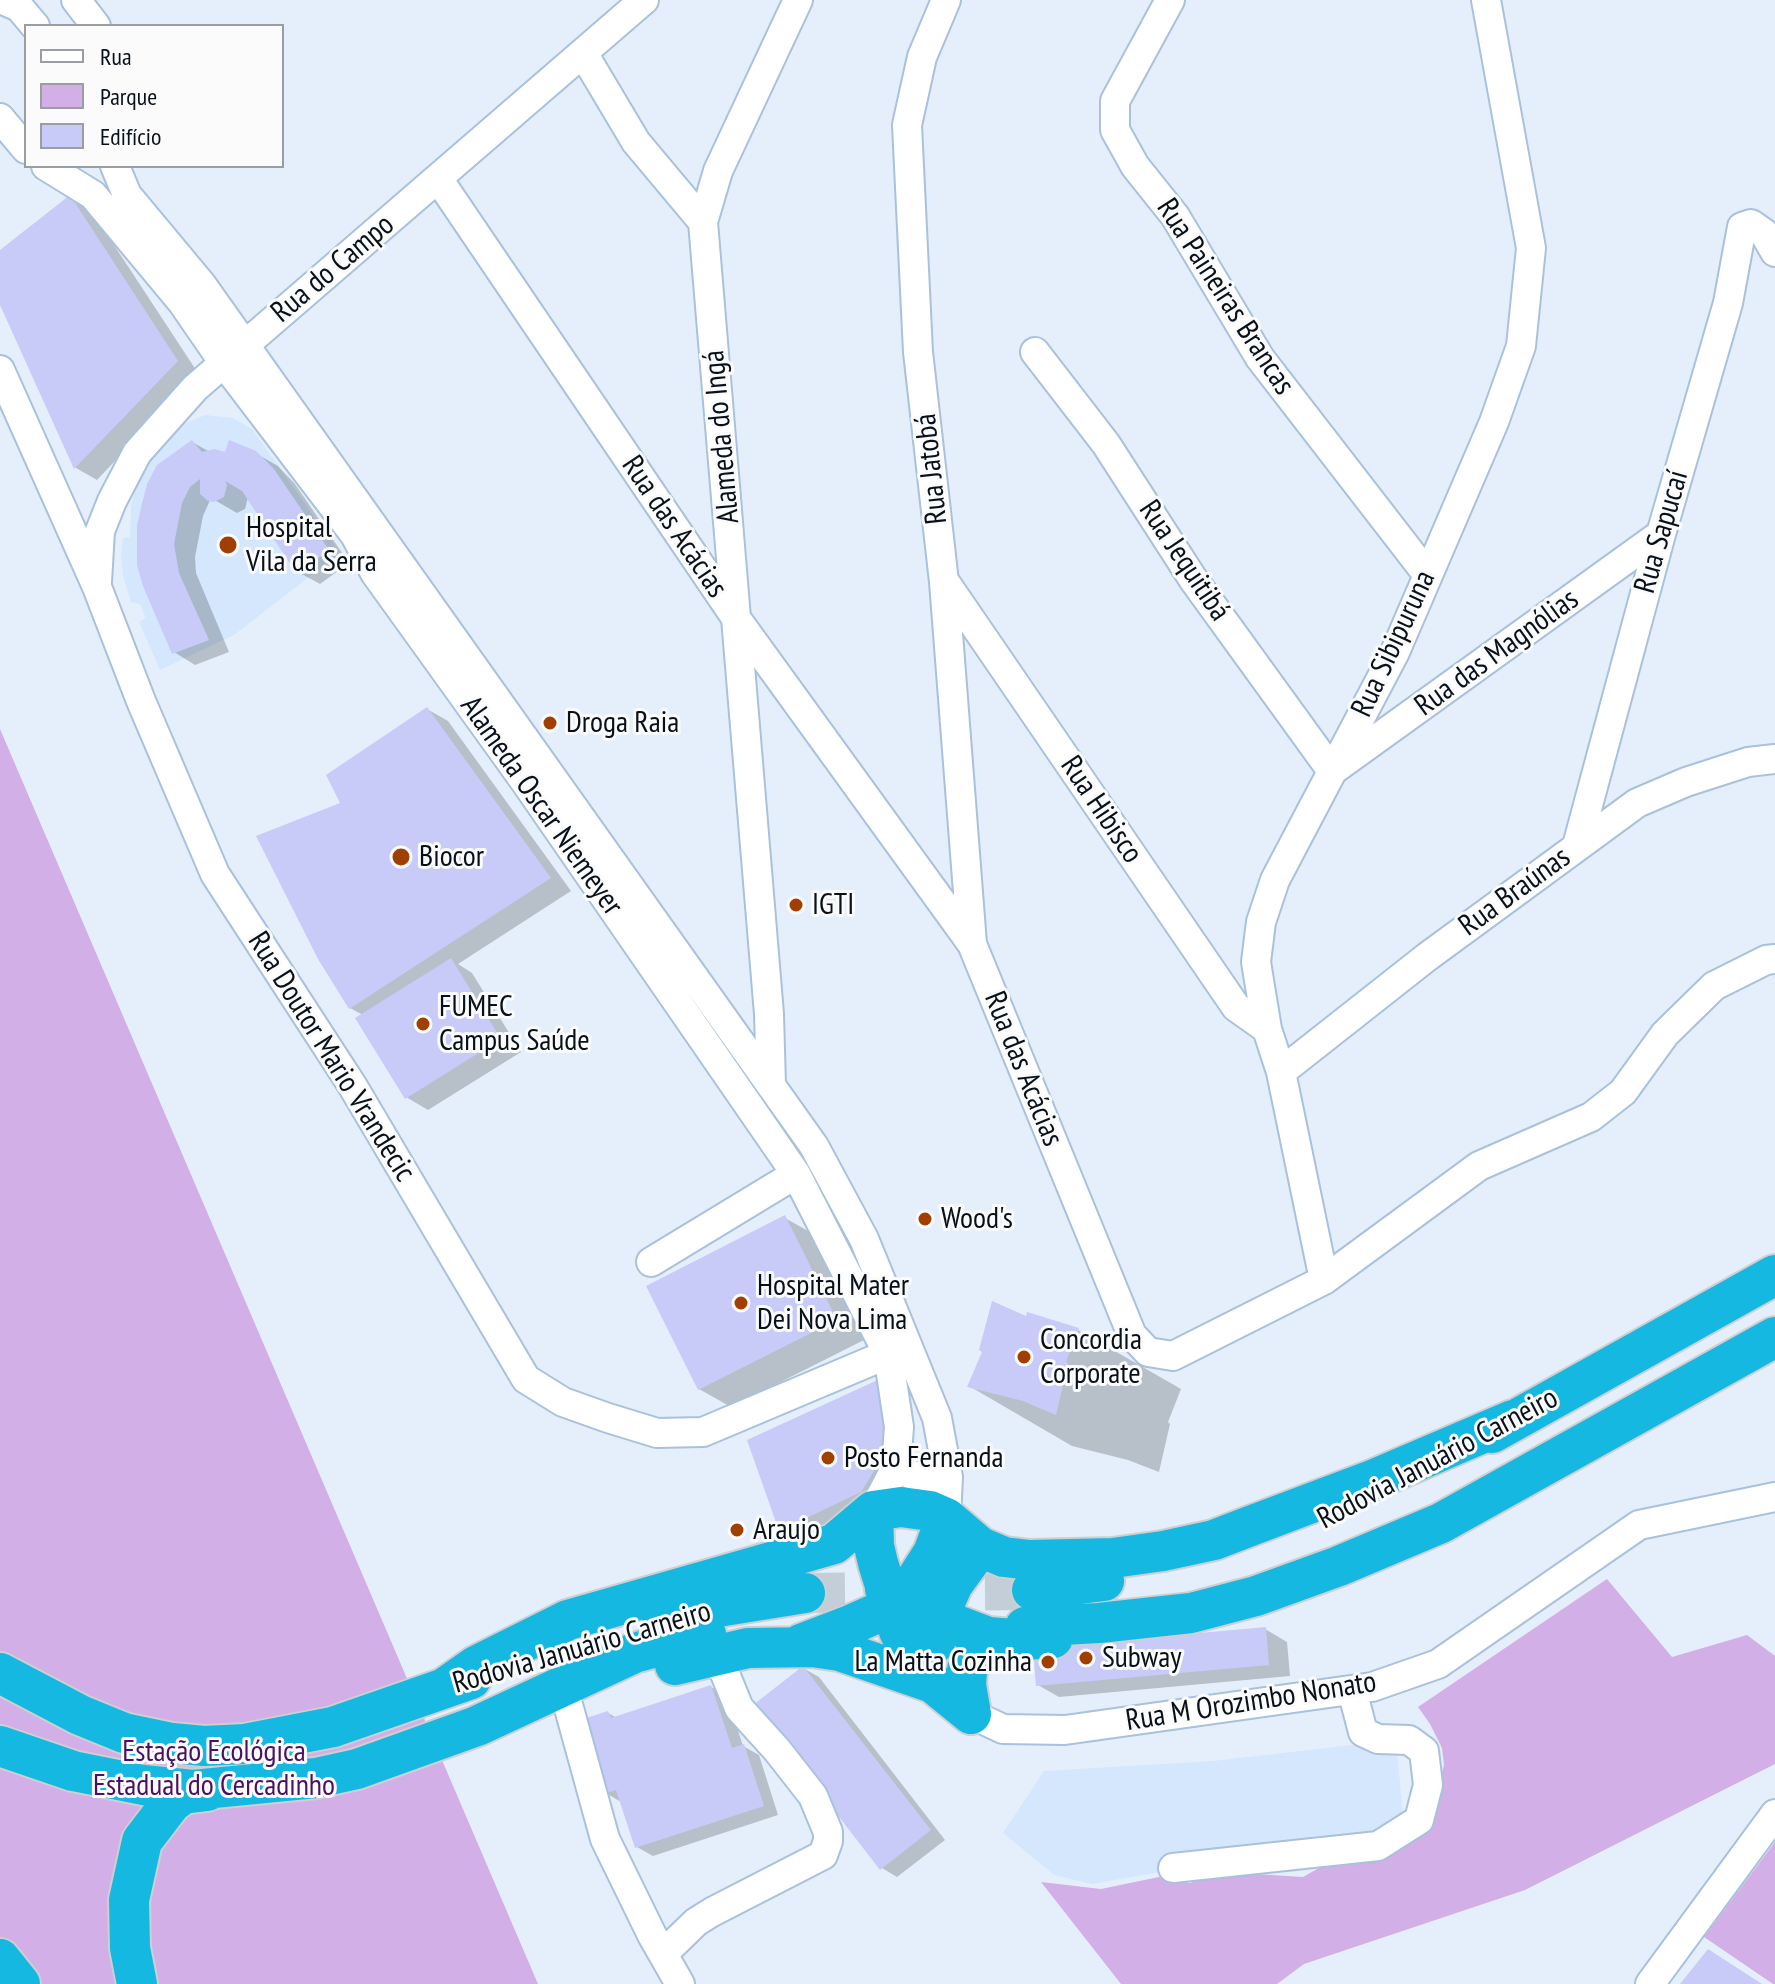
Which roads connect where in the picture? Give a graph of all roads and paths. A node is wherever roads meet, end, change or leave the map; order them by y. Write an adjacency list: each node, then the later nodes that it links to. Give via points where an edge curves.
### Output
1 (76, 0): 7 (street)
2 (644, 0): 8 (street, Rua do Campo)
3 (798, 0): 14 (street, Alameda do Ingá, via 718,171)
4 (946, 0): 21 (street, Rua Jatobá, via 922,57 907,125 918,352)
5 (1170, 0): 20 (street, Rua Paineiras Brancas, via 1115,101 1115,130 1135,166 1175,216 1260,358)
6 (1486, 0): 20 (street, Rua Sibipuruna, via 1531,248 1521,346 1494,422)
7 (94, 24)
8 (583, 53): 13 (street, Rua do Campo); 14 (street, via 636,142)
9 (0, 118): 10 (street)
10 (24, 147)
11 (49, 168): 17 (street, Alameda Oscar Niemeyer, via 93,195 182,302)
12 (116, 168): 17 (street, Alameda Oscar Niemeyer, via 127,195 202,285)
13 (439, 180): 17 (street, Rua do Campo); 23 (street, Rua das Acácias)
14 (703, 222): 23 (street, Alameda do Ingá)
15 (1775, 252): 19 (street, Rua Sapucaí, via 1764,233 1751,224 1742,227 1728,303)
16 (1035, 352): 26 (street, Rua Jequitibá, via 1106,444 1193,579)
17 (234, 353): 22 (street, Rua do Campo, via 137,453 100,531); 24 (street, Alameda Oscar Niemeyer)
18 (0, 370): 22 (street, Rua Doutor Mario Vrandecic)
19 (1661, 534): 26 (street, Rua das Magnólias); 27 (street, Rua Sapucaí)
20 (1427, 574): 26 (street, Rua Sibipuruna, via 1395,652)
21 (944, 582): 28 (street, Rua Jatobá); 30 (street, Rua Hibisco, via 1236,1007)
22 (97, 587): 38 (street, Rua Doutor Mario Vrandecic, via 215,874 352,1085 526,1379 563,1402 620,1422 657,1433 703,1432)
23 (738, 621): 28 (street, Rua das Acácias); 32 (street, Alameda do Ingá)
24 (435, 634): 32 (street, Alameda Oscar Niemeyer); 33 (street, Alameda Oscar Niemeyer)
25 (1775, 759): 27 (street, Rua Braúnas, via 1735,766 1637,803)
26 (1332, 771): 30 (street, Rua Sibipuruna, via 1275,880 1261,922 1256,962)
27 (1577, 846): 31 (street, Rua Braúnas)
28 (972, 944): 36 (street, Rua das Acácias, via 1132,1335 1148,1352 1173,1356)
29 (1775, 959): 36 (street, Rua das Acácias, via 1714,986 1665,1034 1623,1092 1591,1117 1479,1166)
30 (1267, 1029): 31 (street, Rua Sibipuruna)
31 (1281, 1072): 36 (street, Rua Sibipuruna)
32 (771, 1085): 41 (street, Alameda Oscar Niemeyer, via 814,1146 864,1239 937,1418)
33 (796, 1174): 34 (street); 38 (street, Alameda Oscar Niemeyer)
34 (651, 1262)
35 (1775, 1275): 39 (highway, Rodovia Januário Carneiro)
36 (1324, 1280)
37 (1775, 1337): 49 (highway, Rodovia Januário Carneiro, via 1441,1523 1339,1566 1191,1613)
38 (888, 1354): 40 (street, Alameda Oscar Niemeyer, via 899,1427)
39 (1513, 1420): 45 (highway, via 1214,1540 1085,1559 1030,1560); 49 (highway, Rodovia Januário Carneiro, via 1459,1455 1307,1530)
40 (896, 1467): 41 (street, via 932,1480); 43 (street, Alameda Oscar Niemeyer)
41 (948, 1477): 44 (street, Alameda Oscar Niemeyer)
42 (1775, 1497): 54 (street, Rua M Orozimbo Nonato, via 1639,1525 1438,1664)
43 (873, 1511): 44 (highway, via 901,1507); 46 (highway, via 874,1546); 53 (highway, via 834,1544 568,1620)
44 (946, 1518): 45 (highway); 46 (highway, via 933,1553)
45 (980, 1547): 47 (highway, via 953,1584); 49 (highway, via 984,1561 979,1601)
46 (892, 1597): 47 (highway); 48 (highway, via 848,1626); 52 (highway)
47 (938, 1618): 49 (highway); 52 (highway)
48 (801, 1620): 50 (highway, via 748,1648); 52 (highway, via 840,1651); 53 (highway, Rodovia Januário Carneiro, via 699,1610); 59 (highway, Rodovia Januário Carneiro, via 709,1633 634,1653)
49 (1002, 1631): 52 (highway); 57 (highway, via 966,1685)
50 (717, 1654): 56 (highway); 64 (street, via 739,1708 813,1796 828,1841 823,1855 712,1912)
51 (0, 1673): 58 (highway)
52 (927, 1680): 57 (highway)
53 (446, 1687): 58 (highway, Rodovia Januário Carneiro, via 333,1727 245,1744 172,1743 124,1733)
54 (1352, 1690): 57 (street, Rua M Orozimbo Nonato, via 1065,1730 1003,1729); 63 (street, via 1363,1732 1378,1739 1409,1740 1424,1751 1428,1785 1419,1820 1378,1846)
55 (0, 1698): 58 (highway, via 20,1708)
56 (567, 1701): 59 (highway); 64 (street, via 605,1839)
57 (971, 1714)
58 (80, 1715)
59 (477, 1726): 61 (highway, Rodovia Januário Carneiro, via 357,1769)
60 (0, 1746): 61 (highway, via 73,1771 143,1785)
61 (242, 1787): 68 (highway, via 183,1794 142,1841 129,1900)
62 (1775, 1814): 66 (street)
63 (1173, 1868)
64 (663, 1954): 69 (street)
65 (0, 1959): 67 (highway)
66 (1648, 1982)
67 (20, 1984)
68 (137, 1984)
69 (680, 1984)

